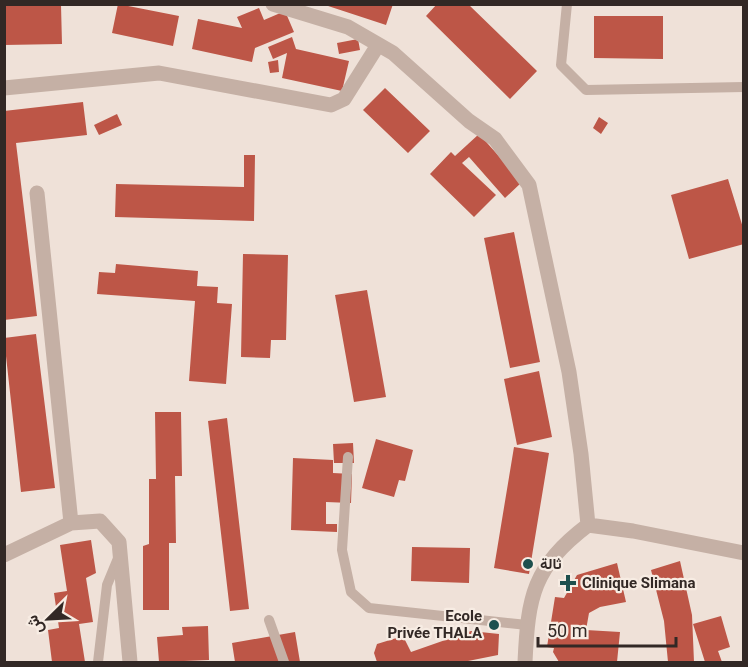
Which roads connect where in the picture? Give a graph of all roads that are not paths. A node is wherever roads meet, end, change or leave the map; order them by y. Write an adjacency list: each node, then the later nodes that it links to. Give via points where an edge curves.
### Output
1 (273, 4): 3 (street, via 348,27)
2 (567, 4): 4 (lane, via 561,64 586,90)
3 (378, 45): 5 (street, via 344,99 331,105 159,74); 9 (street, via 393,53 495,139 529,186 568,372)
4 (744, 87)
5 (4, 88)
6 (37, 193): 8 (street)
7 (348, 457): 14 (lane, via 342,550 351,592 369,608)
8 (71, 523): 10 (street, via 100,521 119,542); 12 (street)
9 (588, 525): 11 (street); 14 (street, via 560,546 538,579)
10 (120, 552): 15 (lane, via 107,585); 16 (street)
11 (744, 553)
12 (4, 555)
13 (269, 620): 17 (lane)
14 (527, 625): 18 (street)
15 (98, 663)
16 (129, 663)
17 (284, 663)
18 (525, 663)

